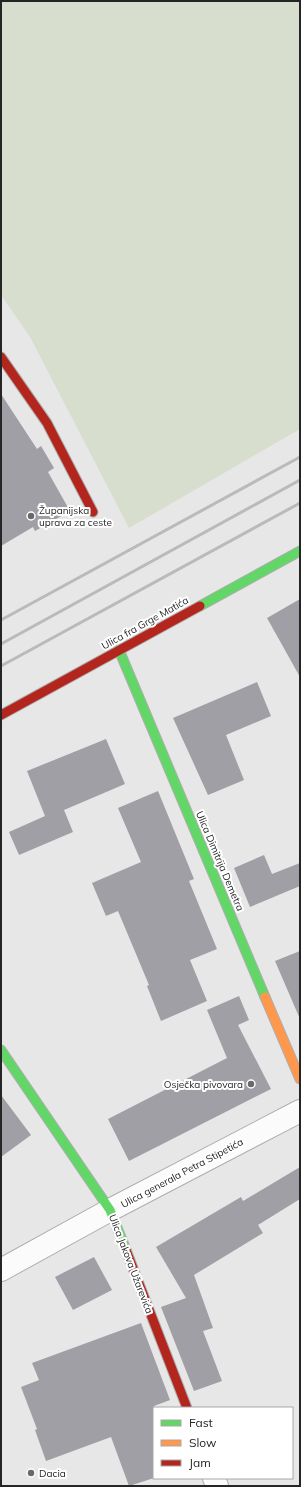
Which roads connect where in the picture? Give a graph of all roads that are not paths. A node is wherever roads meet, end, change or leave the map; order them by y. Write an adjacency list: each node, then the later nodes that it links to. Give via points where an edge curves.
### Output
1 (1, 357): 2 (street, via 47,423)
2 (94, 512)
3 (300, 551): 4 (street, Ulica fra Grge Matića)
4 (119, 650): 5 (street, Ulica fra Grge Matića); 7 (street, Ulica Dimitrija Demetra)
5 (1, 715)
6 (1, 1050): 9 (street, Ulica Jakova Užarevića)
7 (300, 1079)
8 (300, 1111): 9 (street, Ulica generala Petra Stipetića)
9 (110, 1210): 10 (street, Ulica generala Petra Stipetića); 11 (street, Ulica Jakova Užarevića)
10 (1, 1270)
11 (187, 1407)

